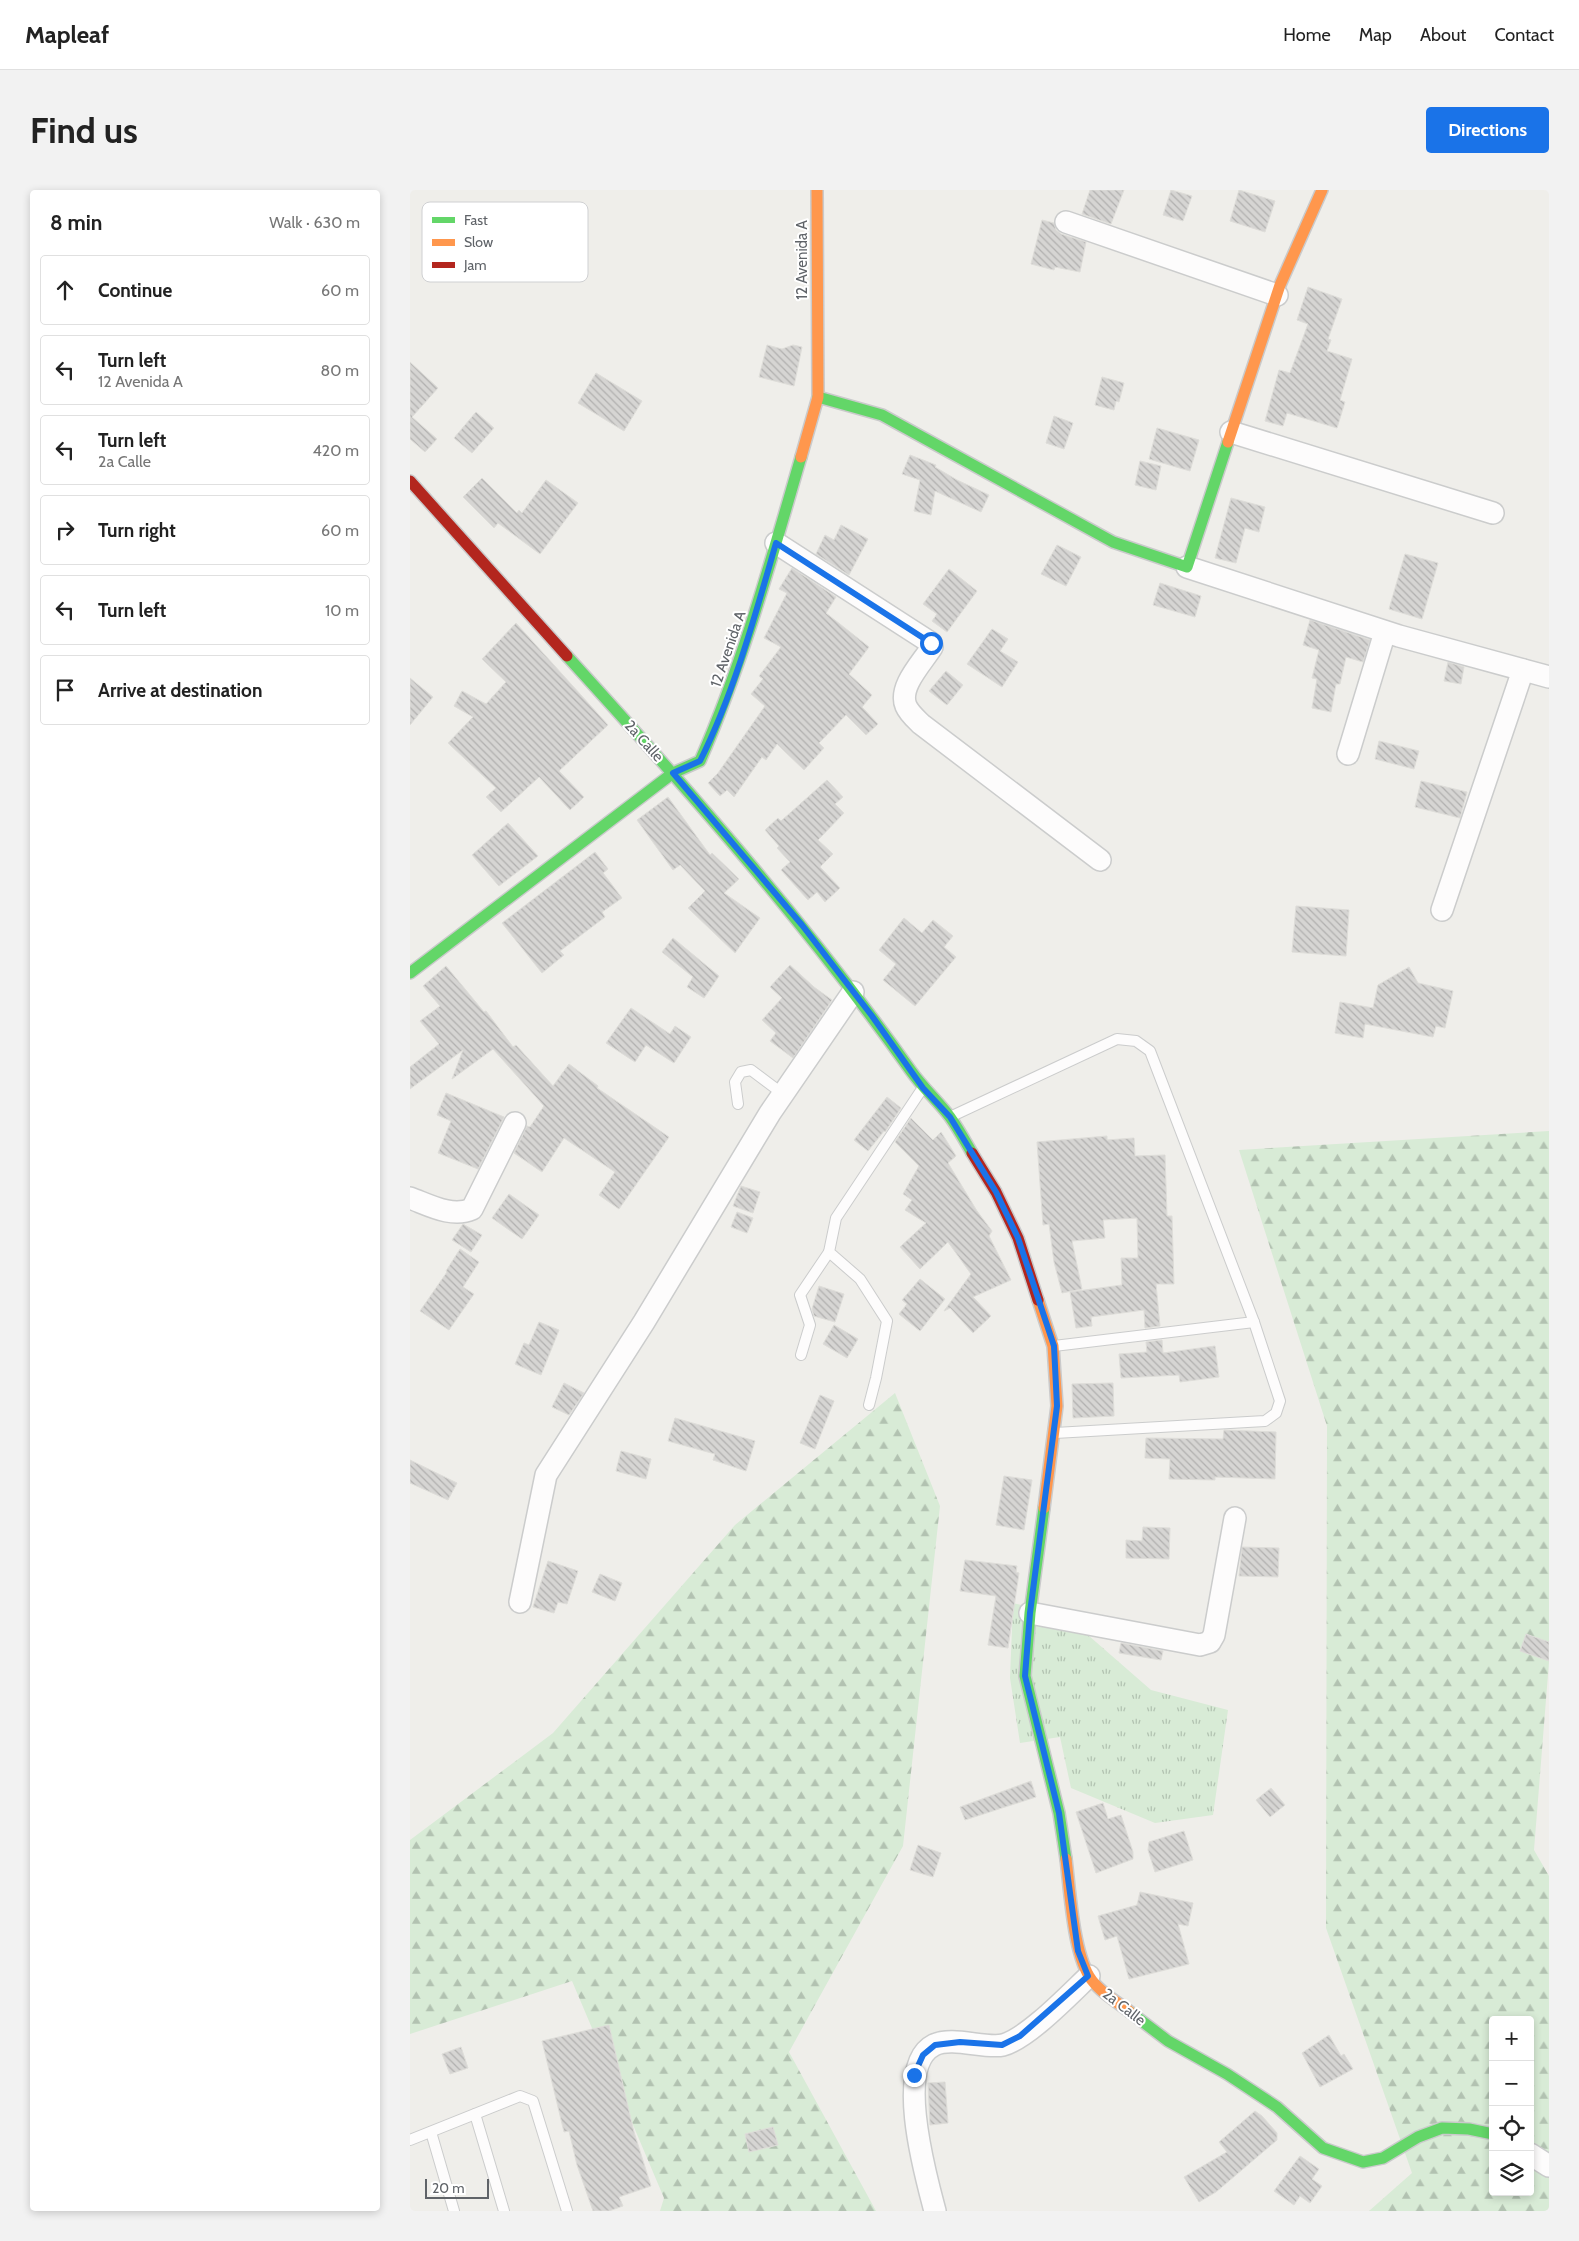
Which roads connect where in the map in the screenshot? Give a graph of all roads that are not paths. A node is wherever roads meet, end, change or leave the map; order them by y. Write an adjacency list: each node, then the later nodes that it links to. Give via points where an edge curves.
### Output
1 (817, 190): 5 (street, 12 Avenida A)
2 (1322, 190): 4 (street)
3 (1066, 222): 4 (street)
4 (1277, 295): 6 (street)
5 (818, 397): 9 (street, 12 Avenida A); 10 (street, via 882,415 1113,542)
6 (1232, 432): 8 (street); 10 (street)
7 (410, 481): 15 (street, 2a Calle)
8 (1493, 513)
9 (776, 543): 15 (street, 12 Avenida A, via 758,606 714,732 700,761); 16 (street, via 931,643 932,648 905,688 906,708 921,724)
10 (1187, 567): 11 (street)
11 (1385, 632): 12 (street); 14 (street)
12 (1523, 670): 13 (street); 17 (street)
13 (1549, 677)
14 (1348, 754)
15 (673, 773): 18 (street, 12 Avenida A); 19 (street, 2a Calle, via 802,925)
16 (1100, 860)
17 (1442, 910)
18 (410, 973)
19 (853, 992): 20 (street, 2a Calle); 21 (street)
20 (923, 1088): 23 (street, 2a Calle); 26 (lane, via 836,1218)
21 (783, 1094): 22 (lane, via 751,1070 741,1072 735,1082); 33 (street, via 546,1475)
22 (738, 1104)
23 (950, 1117): 27 (lane, via 1117,1039 1136,1041 1150,1051); 28 (street, 2a Calle, via 996,1192 1018,1238)
24 (515, 1123): 25 (street, via 472,1209 464,1213 452,1212)
25 (410, 1198)
26 (829, 1252): 29 (lane, via 800,1295 810,1324); 30 (lane, via 860,1279 886,1321)
27 (1254, 1322): 28 (lane); 31 (lane, via 1280,1401 1276,1413 1265,1421)
28 (1054, 1346): 31 (street, 2a Calle, via 1057,1406)
29 (801, 1355)
30 (869, 1405)
31 (1054, 1434): 34 (street, 2a Calle)
32 (1235, 1518): 34 (street, via 1214,1635 1210,1642 1200,1645)
33 (520, 1602)
34 (1030, 1613): 35 (street, 2a Calle, via 1025,1676 1059,1813 1078,1951)
35 (1088, 1976): 38 (street, 2a Calle, via 1102,1991 1168,2041 1277,2107 1323,2148 1363,2162 1383,2158 1418,2137 1442,2128); 45 (street, via 1047,2014 1011,2041 1002,2045 960,2042 935,2045 923,2055 914,2075 917,2140)
36 (475, 2114): 37 (lane); 43 (lane); 44 (lane, via 520,2096 533,2101)
37 (431, 2132): 39 (lane); 42 (lane)
38 (1489, 2133)
39 (410, 2140)
40 (1534, 2157): 41 (street)
41 (1549, 2166)
42 (454, 2211)
43 (504, 2211)
44 (567, 2211)
45 (935, 2211)

